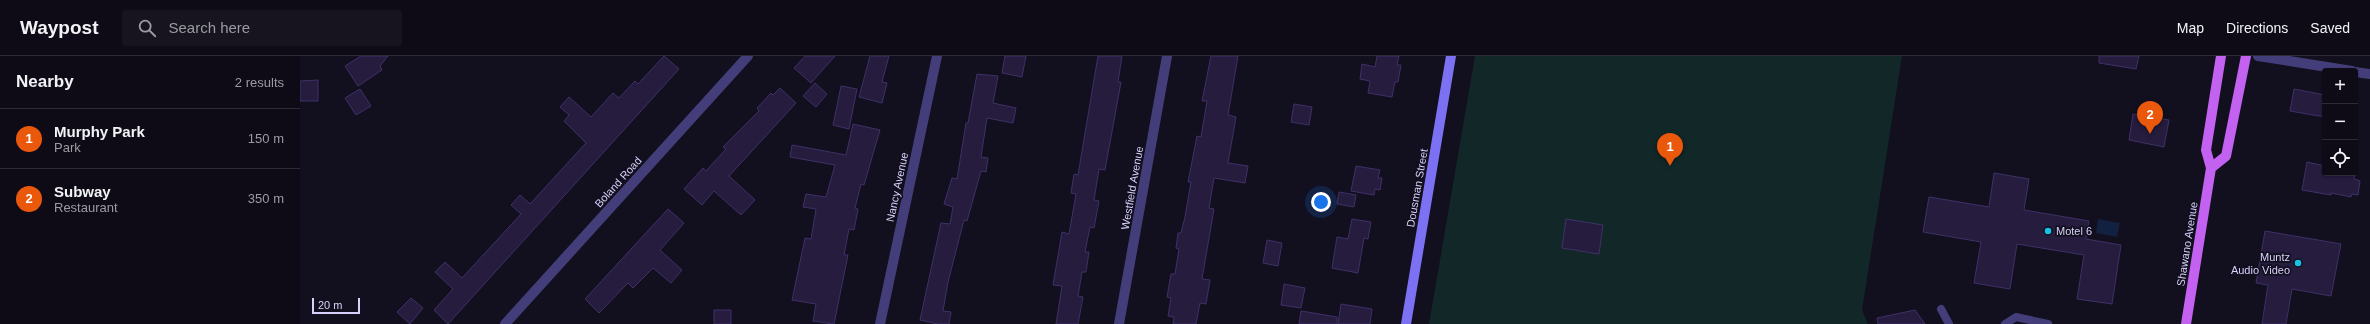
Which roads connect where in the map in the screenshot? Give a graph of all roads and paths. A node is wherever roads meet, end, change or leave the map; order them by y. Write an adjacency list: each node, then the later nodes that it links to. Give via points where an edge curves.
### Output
1 (748, 56): 13 (street, Boland Road)
2 (937, 56): 14 (street, Nancy Avenue)
3 (1167, 56): 15 (street, Westfield Avenue)
4 (1451, 56): 16 (street, Dousman Street)
5 (2221, 56): 11 (main road, Shawano Avenue, via 2206,150)
6 (2246, 56): 11 (main road, via 2226,156)
7 (2258, 56): 8 (street)
8 (2333, 68)
9 (2358, 72): 10 (street)
10 (2370, 74)
11 (2212, 168): 20 (main road, Shawano Avenue)
12 (1941, 309): 17 (lane)
13 (505, 324)
14 (880, 324)
15 (1119, 324)
16 (1406, 324)
17 (1949, 324)
18 (2004, 324): 19 (lane, via 2016,317)
19 (2048, 324)
20 (2186, 324)

